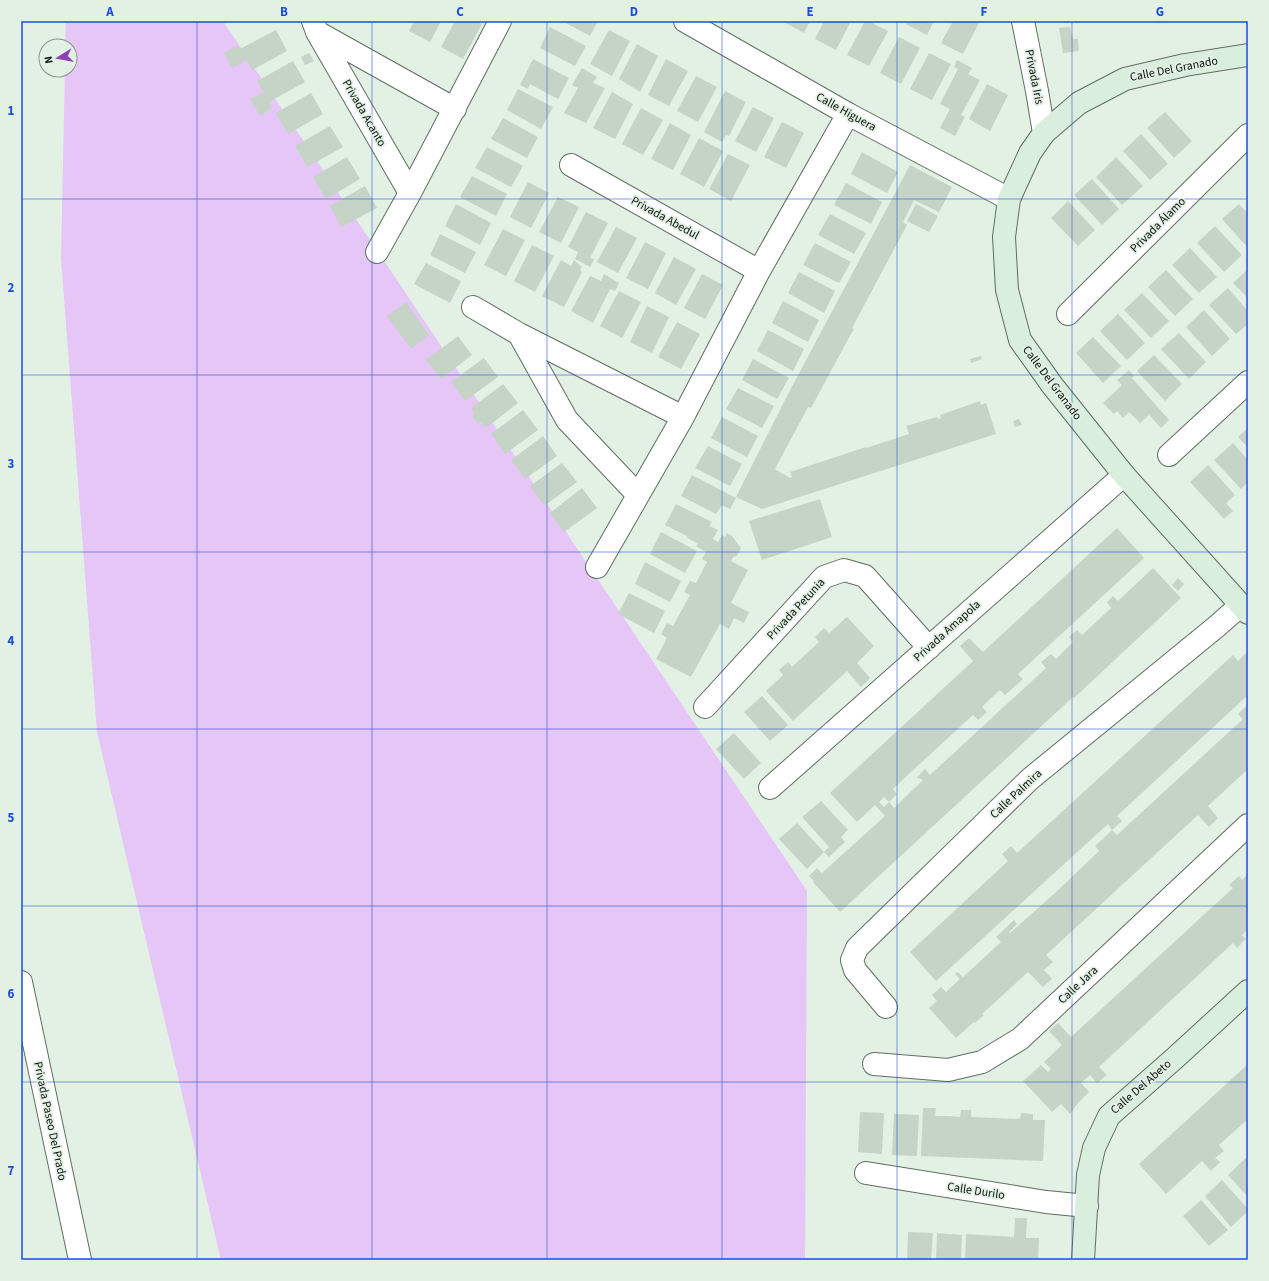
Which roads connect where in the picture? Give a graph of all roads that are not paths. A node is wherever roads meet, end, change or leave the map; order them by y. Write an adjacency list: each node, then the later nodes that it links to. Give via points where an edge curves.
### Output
1 (500, 21): 6 (street)
2 (685, 21): 7 (street, Calle Higuera)
3 (1023, 21): 8 (street, Privada Iris)
4 (315, 26): 6 (street, Privada Acanto); 11 (street, Privada Acanto)
5 (1248, 55): 8 (main road, Calle Del Granado, via 1124,78 1079,103)
6 (455, 109): 11 (street)
7 (848, 114): 12 (street, Calle Higuera); 14 (street)
8 (1044, 133): 12 (main road, Calle Del Granado, via 1030,153)
9 (1248, 135): 16 (street, Privada Álamo)
10 (571, 165): 14 (street, Privada Abedul)
11 (410, 193): 13 (street)
12 (1009, 199): 21 (main road, Calle Del Granado, via 1004,237 1007,290 1020,340 1052,385)
13 (377, 252)
14 (759, 270): 19 (street)
15 (473, 307): 17 (street)
16 (1068, 314)
17 (520, 334): 19 (street); 22 (street, via 567,420)
18 (1248, 382): 20 (street)
19 (683, 417): 22 (street)
20 (1169, 455)
21 (1124, 475): 24 (main road, Calle Del Granado); 25 (street, Privada Amapola)
22 (638, 495): 23 (street)
23 (597, 567)
24 (1244, 609): 31 (street, Calle Palmira, via 1216,627 1030,779 857,948 852,960 855,970)
25 (929, 648): 26 (street, Privada Petunia, via 865,576 844,570 824,577); 27 (street, Privada Amapola)
26 (705, 707)
27 (770, 788)
28 (1248, 826): 32 (street, Calle Jara, via 1020,1039 982,1062 948,1070)
29 (21, 982): 35 (street, Privada Paseo Del Prado)
30 (1248, 991): 34 (main road, Calle Del Abeto, via 1109,1116 1094,1148 1088,1175)
31 (886, 1007)
32 (874, 1064)
33 (866, 1173): 34 (street, Calle Durilo, via 1046,1202)
34 (1087, 1206): 36 (main road, Calle Del Abeto)
35 (80, 1260)
36 (1083, 1260)

